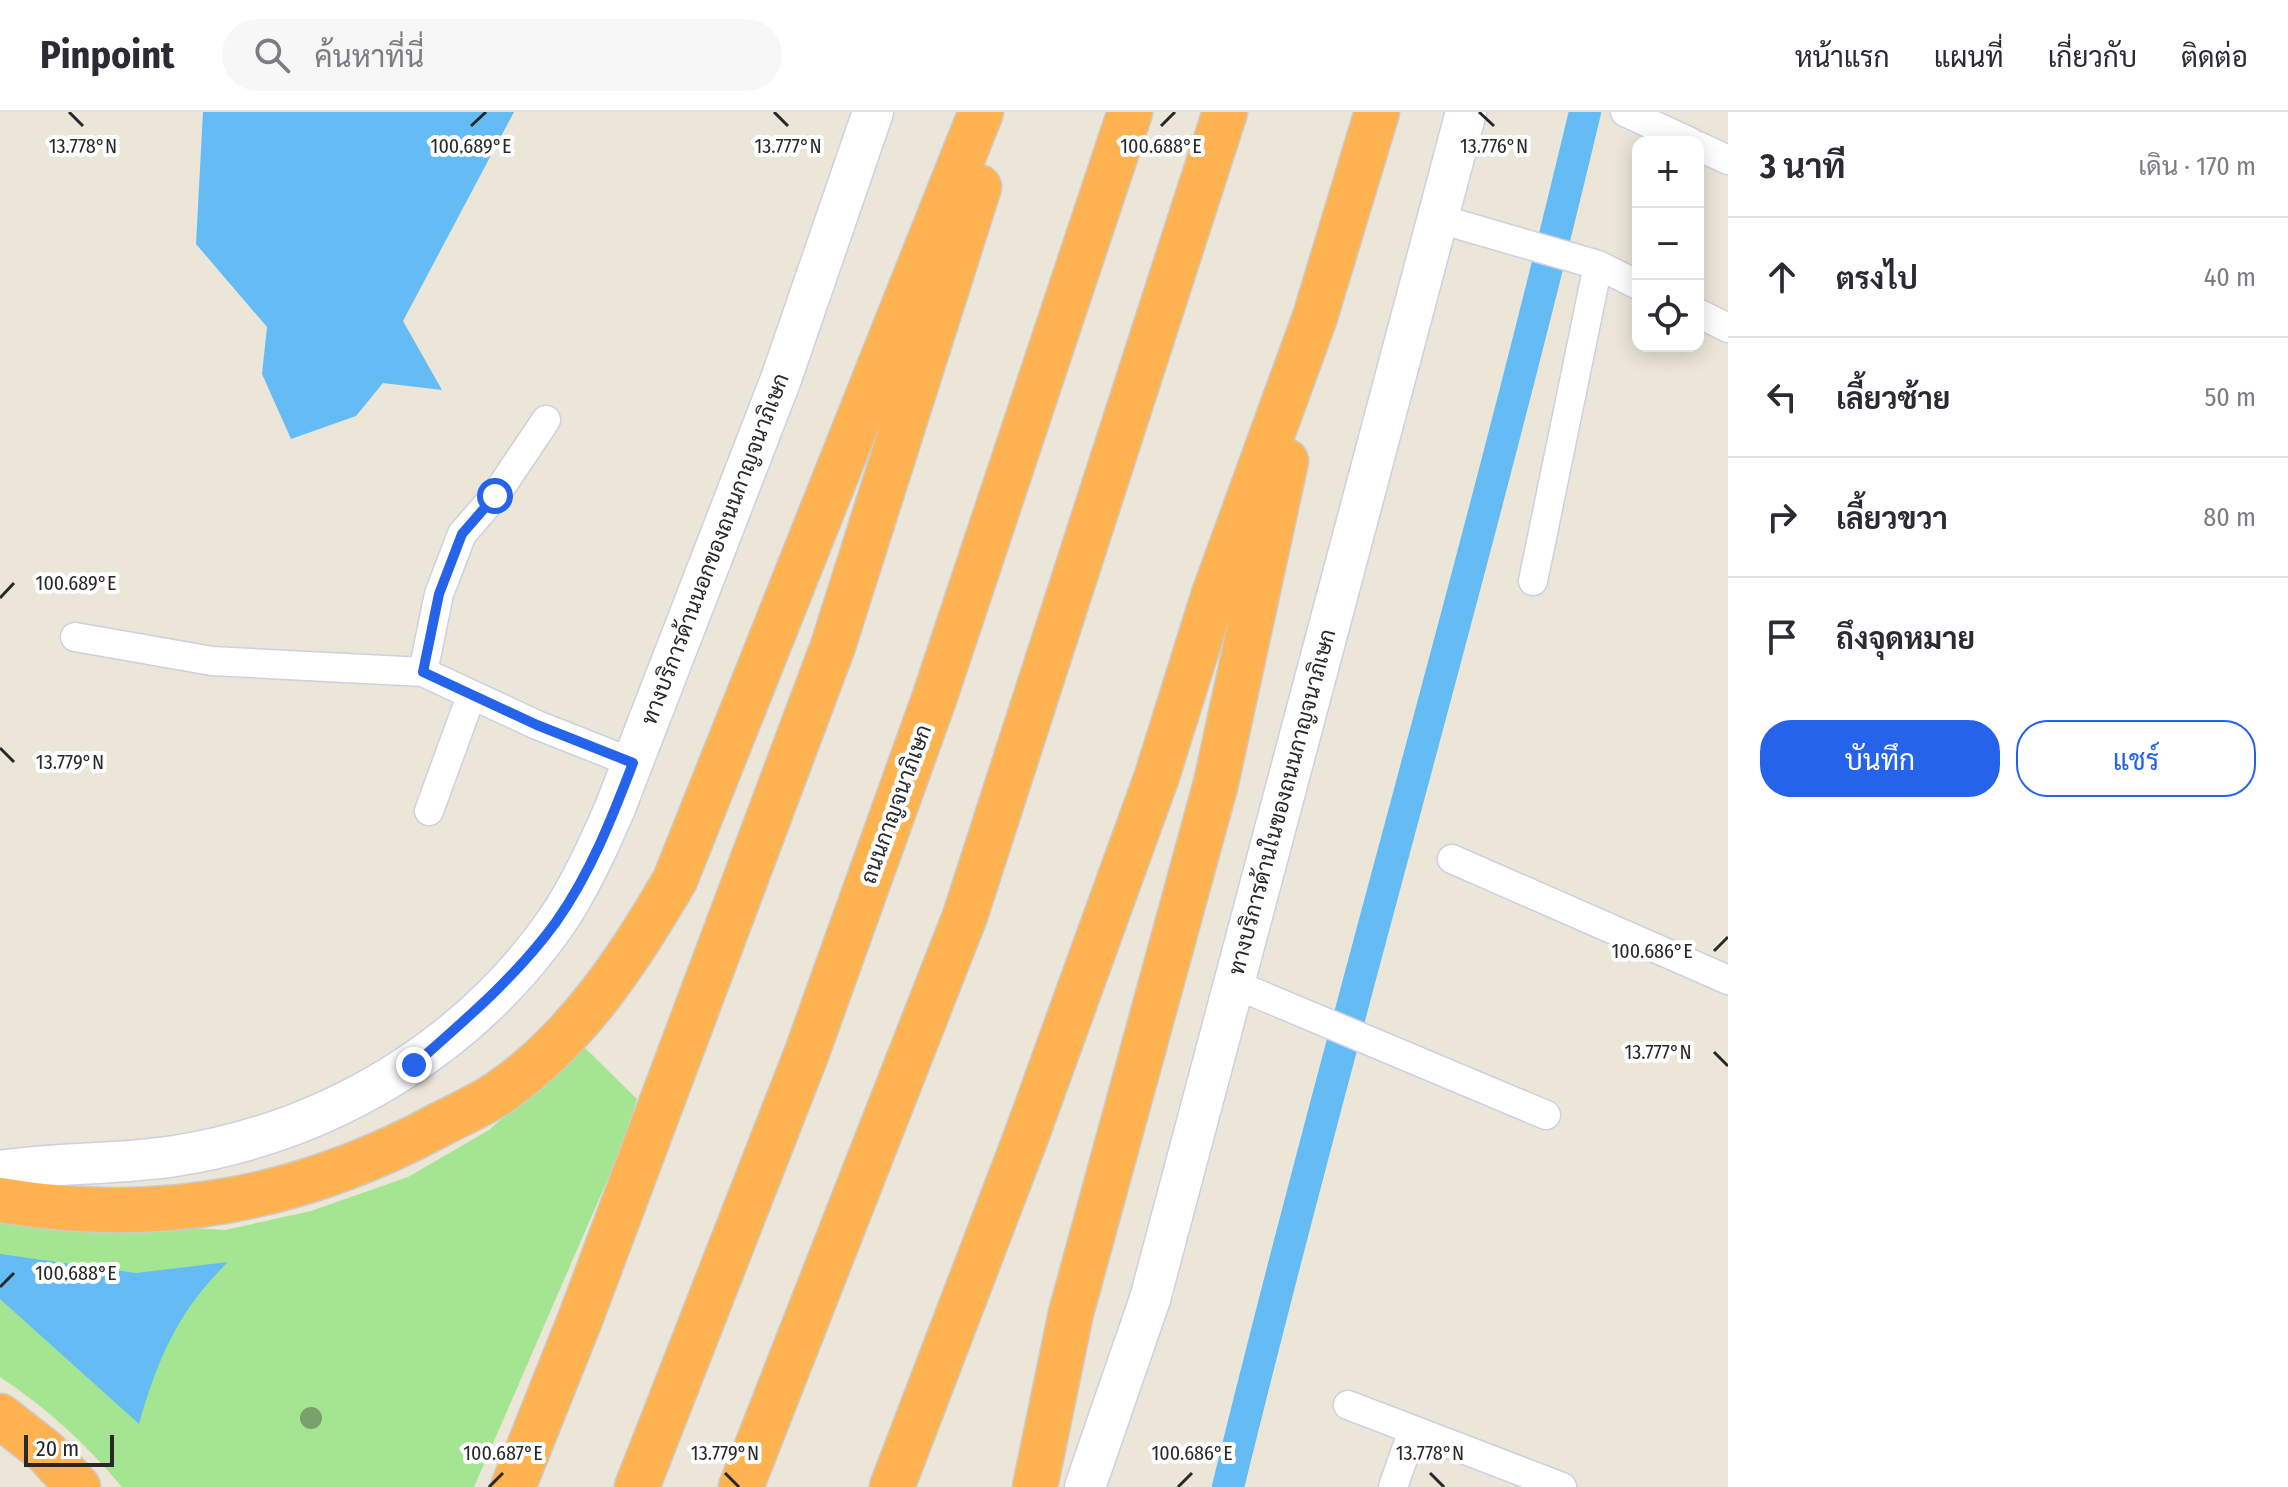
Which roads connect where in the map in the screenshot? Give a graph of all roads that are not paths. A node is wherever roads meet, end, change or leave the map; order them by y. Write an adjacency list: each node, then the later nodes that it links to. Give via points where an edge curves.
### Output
1 (873, 112): 18 (main road, ทางบริการด้านนอกของถนนกาญจนาภิเษก)
2 (899, 112): 18 (main road, via 811,370 797,383)
3 (984, 112): 31 (highway, via 675,880 610,985 561,1040 503,1091 427,1132 347,1170 269,1193 162,1210 50,1209); 36 (highway, via 980,183 833,646)
4 (1130, 112): 37 (highway, ถนนกาญจนาภิเษก, via 934,699 806,1055)
5 (1225, 112): 38 (highway, via 965,916)
6 (1377, 112): 16 (highway)
7 (1466, 112): 12 (main road, ทางบริการด้านในของถนนกาญจนาภิเษก)
8 (1625, 112): 9 (street)
9 (1677, 136)
10 (1704, 149): 11 (street)
11 (1728, 160)
12 (1436, 218): 13 (street); 28 (main road, ทางบริการด้านในของถนนกาญจนาภิเษก)
13 (1598, 265): 14 (street); 20 (street)
14 (1632, 282)
15 (1704, 316): 17 (street)
16 (1315, 317): 39 (highway, via 1214,594 1157,776); 40 (highway, via 1216,783 1071,1313)
17 (1728, 328)
18 (781, 379): 24 (main road, ทางบริการด้านนอกของถนนกาญจนาภิเษก)
19 (546, 420): 22 (street, via 495,496 462,534 439,594)
20 (1533, 581)
21 (75, 637): 22 (street, via 212,661)
22 (423, 672): 23 (street)
23 (471, 696): 24 (street); 25 (street)
24 (633, 763): 30 (main road, ทางบริการด้านนอกของถนนกาญจนาภิเษก, via 588,870 556,922 498,991 414,1065 346,1104 280,1131 174,1156)
25 (429, 811)
26 (1452, 859): 27 (street)
27 (1728, 980)
28 (1234, 984): 29 (street); 41 (main road, ทางบริการด้านในของถนนกาญจนาภิเษก, via 1150,1299)
29 (1546, 1115)
30 (0, 1171)
31 (0, 1200)
32 (1348, 1405): 34 (street)
33 (0, 1416): 35 (highway, via 46,1452)
34 (1413, 1430): 42 (street); 43 (street)
35 (78, 1487)
36 (513, 1487)
37 (637, 1487)
38 (741, 1487)
39 (892, 1487)
40 (1035, 1487)
41 (1085, 1487)
42 (1393, 1487)
43 (1562, 1487)

